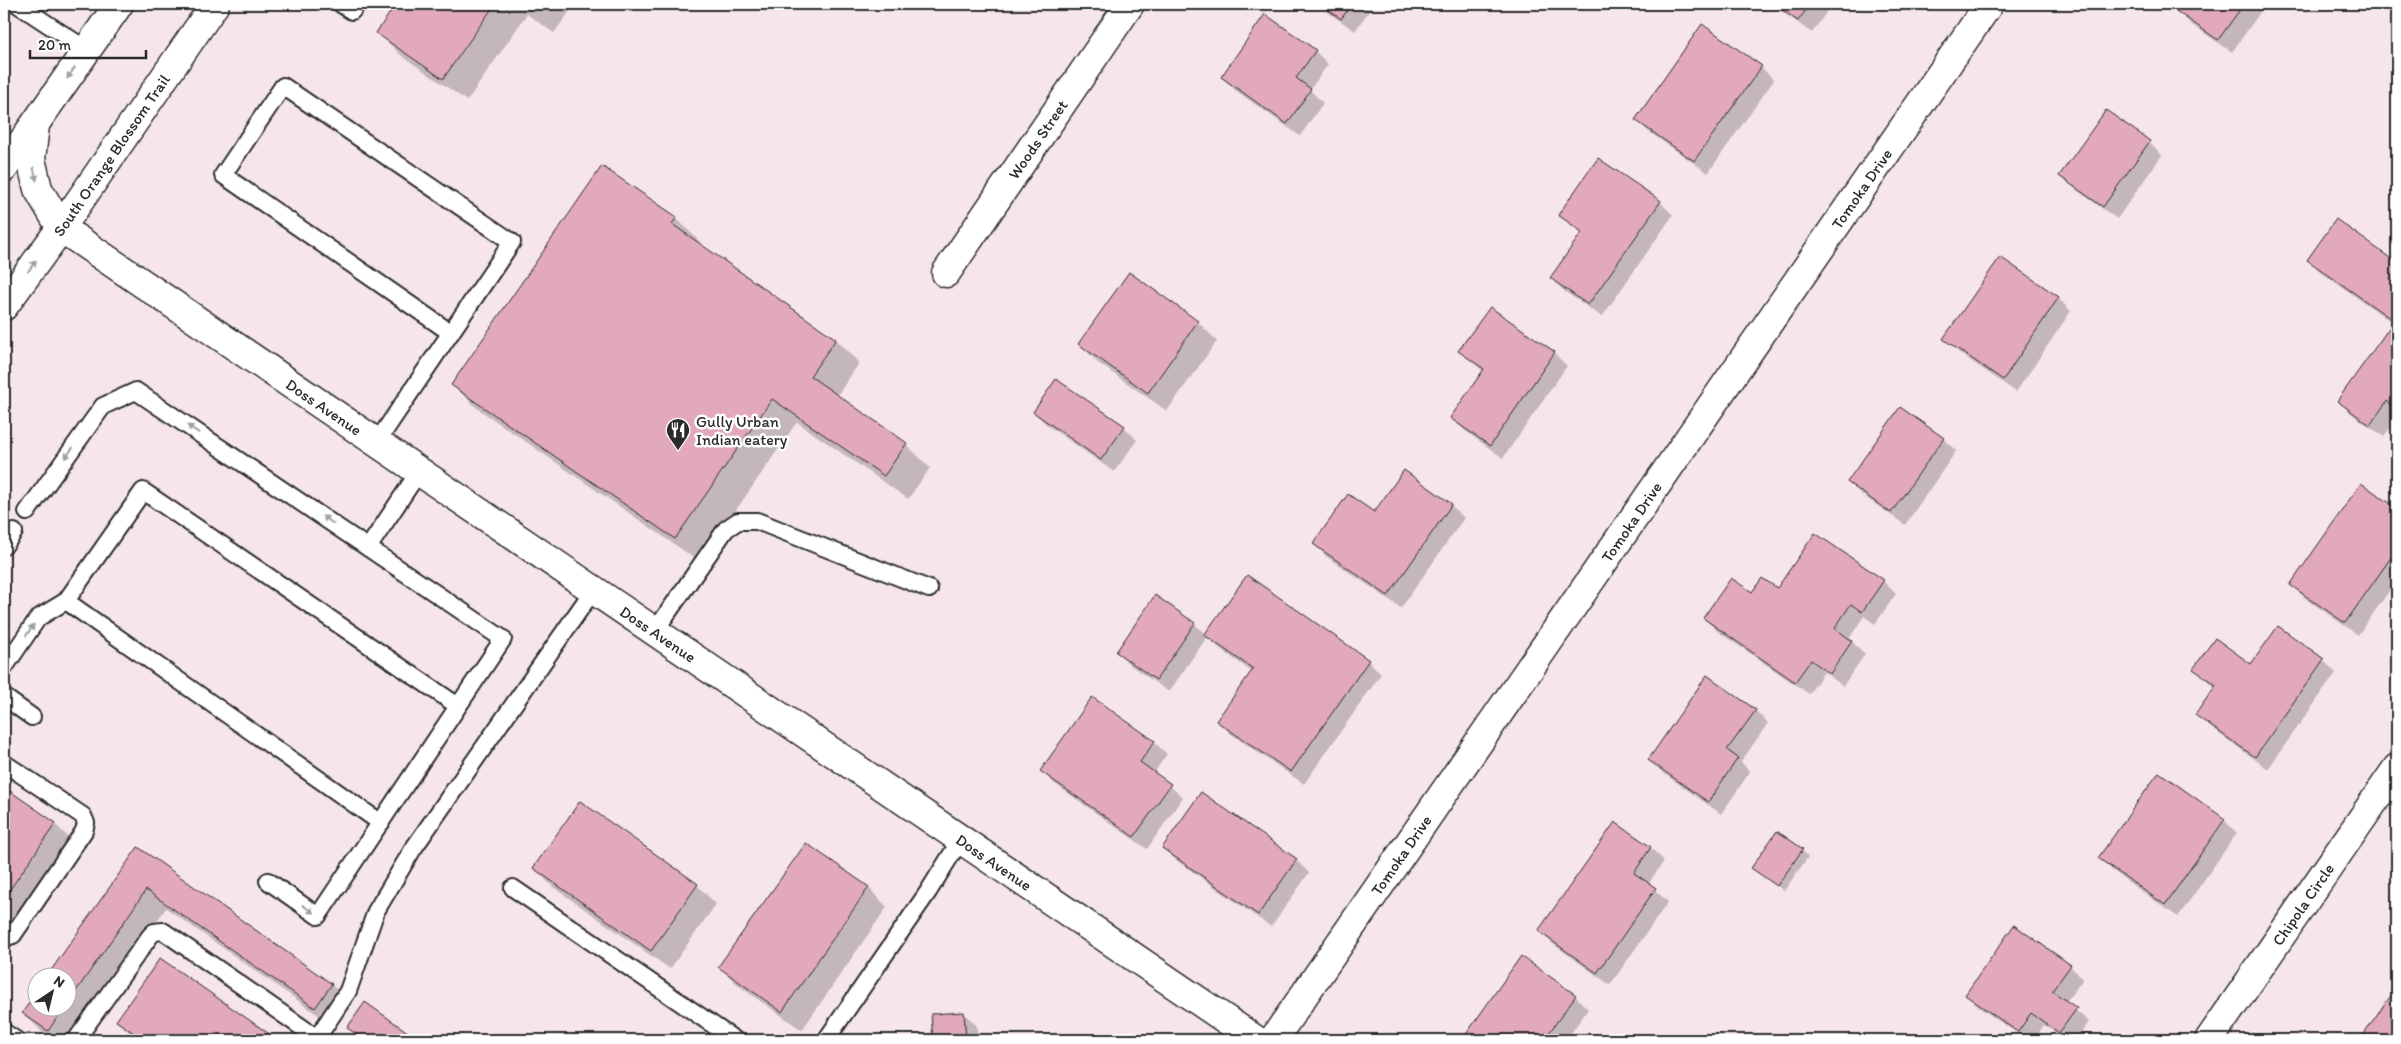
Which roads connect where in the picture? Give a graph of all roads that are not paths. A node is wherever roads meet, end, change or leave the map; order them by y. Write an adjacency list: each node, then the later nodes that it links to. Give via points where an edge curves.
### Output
1 (17, 4): 8 (lane)
2 (119, 4): 8 (street)
3 (215, 4): 11 (street, South Orange Blossom Trail)
4 (340, 4): 5 (lane, via 352,11)
5 (358, 4)
6 (1130, 4): 12 (street, Woods Street)
7 (1990, 4): 43 (street, Tomoka Drive)
8 (87, 50): 9 (street, one-way to 9)
9 (35, 126): 10 (street); 11 (street, one-way to 11, via 32,159 38,189)
10 (4, 168)
11 (61, 228): 13 (street, South Orange Blossom Trail, one-way to 11); 15 (street, Doss Avenue)
12 (946, 273)
13 (4, 306)
14 (451, 333): 14 (lane, via 512,242 284,86 223,175); 15 (lane)
15 (377, 442): 16 (street, Doss Avenue)
16 (420, 470): 20 (lane); 21 (street, Doss Avenue)
17 (27, 512): 20 (lane, one-way to 17, via 136,391 103,406)
18 (14, 532): 19 (lane)
19 (4, 546)
20 (368, 548): 27 (lane, via 503,639)
21 (594, 589): 24 (street, Doss Avenue); 37 (lane, via 409,857 376,911 348,991)
22 (929, 589): 24 (lane, via 757,521 738,521 726,528)
23 (66, 601): 25 (lane, one-way to 23, via 38,618); 27 (lane, via 143,491); 31 (lane)
24 (655, 631): 32 (street, Doss Avenue)
25 (4, 668)
26 (4, 698): 28 (lane)
27 (458, 706): 31 (lane)
28 (32, 717)
29 (4, 763): 35 (lane, via 83,816 86,823 84,831 13,935)
30 (2397, 768): 44 (street, Chipola Circle)
31 (381, 823): 33 (lane, one-way to 31, via 318,916)
32 (961, 839): 41 (lane); 42 (street, Doss Avenue)
33 (268, 881)
34 (512, 888): 40 (lane)
35 (4, 938)
36 (4, 1032): 38 (lane)
37 (318, 1039): 39 (lane, via 163,931 150,936)
38 (16, 1040)
39 (76, 1040)
40 (735, 1040)
41 (826, 1040)
42 (1256, 1040)
43 (1272, 1040)
44 (2209, 1040)

